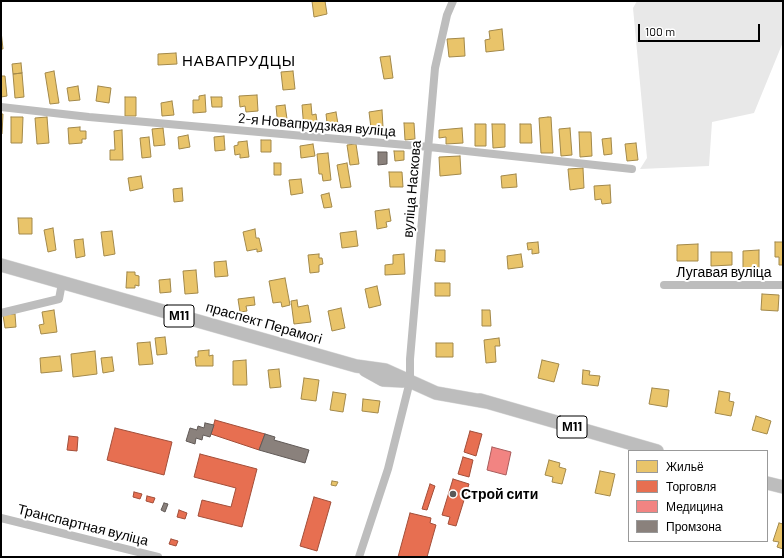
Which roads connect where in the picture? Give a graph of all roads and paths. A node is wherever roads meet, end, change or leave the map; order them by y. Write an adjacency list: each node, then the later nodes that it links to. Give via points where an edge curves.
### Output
1 (452, 1): 3 (street, вуліца Наскова, via 435,68)
2 (1, 107): 3 (street, 2-я Новапрудзкая вуліца)
3 (429, 147): 4 (street, 2-я Новапрудзкая вуліца); 10 (street, вуліца Наскова)
4 (632, 169)
5 (1, 265): 6 (main road, праспект Перамогі / М11)
6 (62, 283): 9 (street, via 59,299); 10 (main road, праспект Перамогі / М11, via 356,366 385,370)
7 (664, 285): 8 (street, Лугавая вуліца)
8 (783, 285)
9 (1, 313)
10 (410, 381): 11 (main road, праспект Перамогі / М11, via 438,384 487,402); 16 (street, вуліца Наскова, via 388,470)
11 (654, 450)
12 (768, 483): 13 (main road)
13 (783, 487)
14 (1, 518): 15 (street, Транспартная вуліца)
15 (158, 557)
16 (358, 557)

